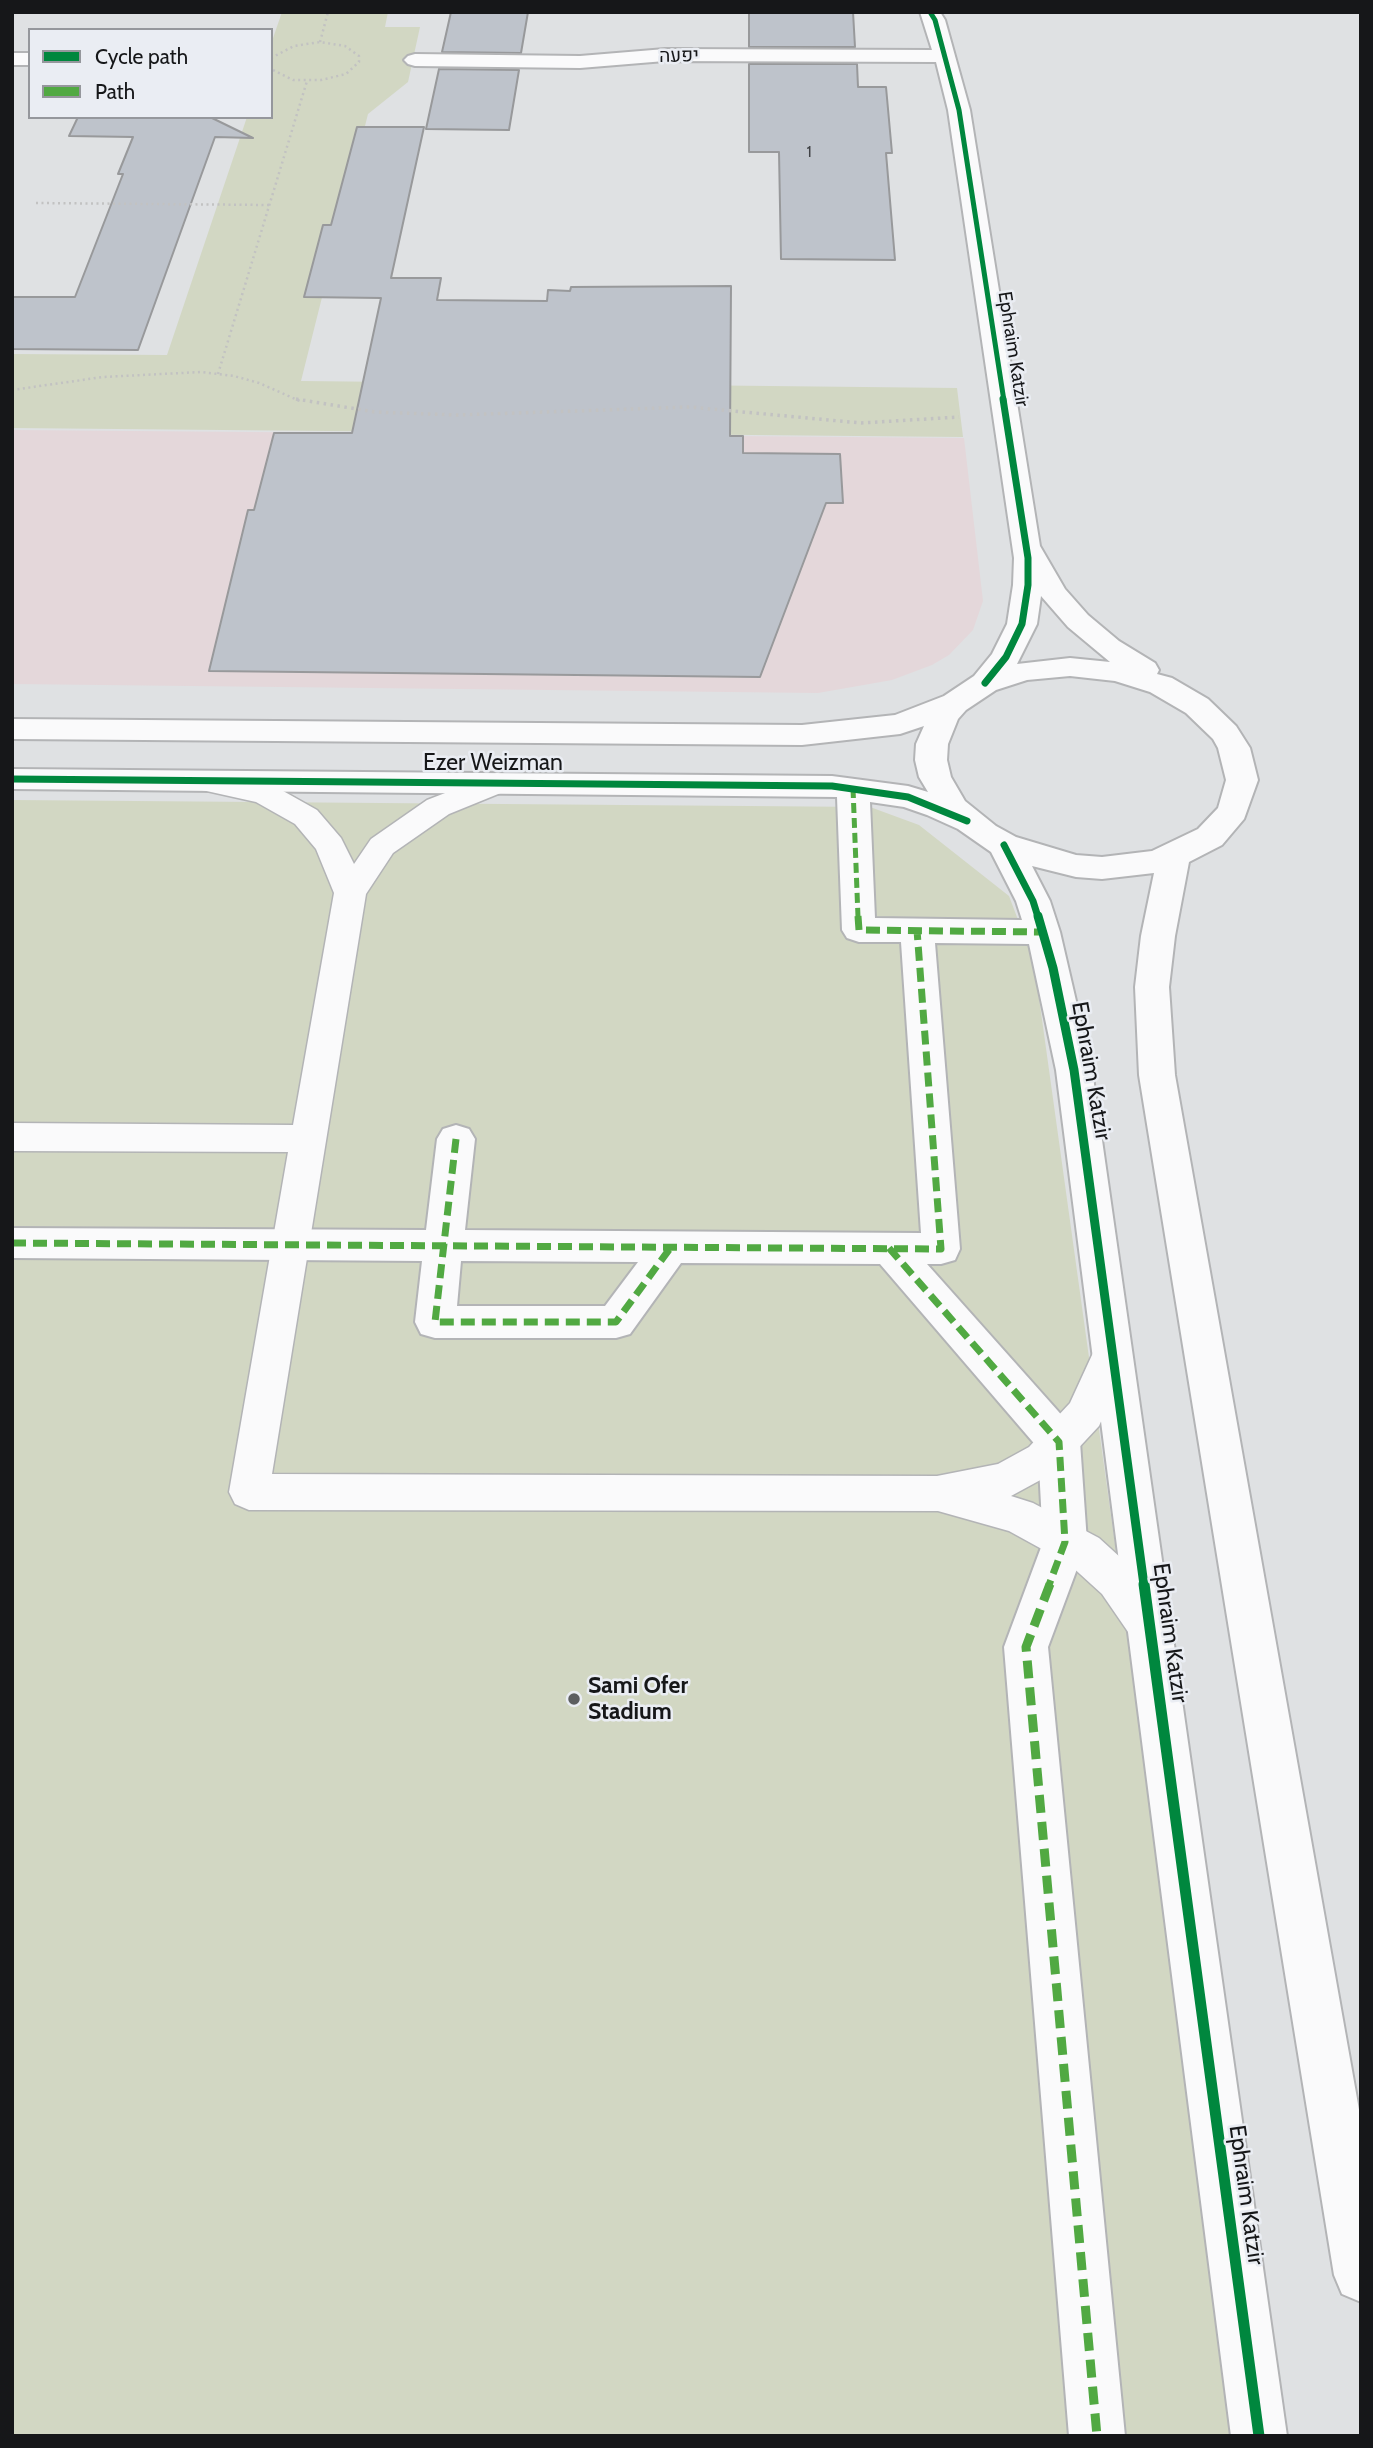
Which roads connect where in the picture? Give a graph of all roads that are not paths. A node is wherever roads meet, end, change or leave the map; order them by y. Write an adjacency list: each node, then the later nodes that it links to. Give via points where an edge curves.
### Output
1 (930, 12): 2 (street, Ephraim Katzir)
2 (944, 56): 3 (street, יפעה); 4 (street, Ephraim Katzir, via 959,110)
3 (415, 60)
4 (1026, 545): 5 (street, Ephraim Katzir, via 1028,585 1022,624 1006,657); 6 (street, Ephraim Katzir, via 1053,593 1078,621)
5 (985, 683): 6 (street, via 1024,671 1094,668 1139,678); 7 (street)
6 (1180, 695): 15 (street, via 1225,733 1242,780 1233,811 1223,824 1210,837)
7 (955, 703): 8 (street, Ezer Weizman, via 900,724 802,735); 13 (street, via 937,729 931,760 942,793)
8 (12, 729)
9 (12, 779): 10 (street, Ezer Weizman)
10 (199, 780): 11 (street, Ezer Weizman); 16 (lane, via 265,794 306,817 330,845)
11 (497, 783): 12 (street, Ezer Weizman); 16 (lane, via 438,807 382,846)
12 (853, 788): 13 (street, Ezer Weizman, via 924,801); 17 (street, via 859,930)
13 (967, 821): 14 (street)
14 (1004, 845): 15 (street, via 1051,861 1102,868); 18 (street, Ephraim Katzir, via 1033,901)
15 (1174, 856): 32 (street, via 1152,987 1157,1075)
16 (350, 893): 20 (lane)
17 (917, 930): 18 (street); 26 (street, via 941,1249)
18 (1043, 932): 27 (street, Ephraim Katzir, via 1074,1070)
19 (12, 1137): 20 (lane)
20 (309, 1139): 23 (lane)
21 (456, 1139): 24 (street)
22 (12, 1243): 23 (street)
23 (291, 1245): 24 (street); 29 (lane, via 249,1492)
24 (443, 1245): 25 (street); 25 (street, via 435,1322 616,1322)
25 (671, 1247): 26 (street)
26 (889, 1248): 28 (street)
27 (1112, 1353): 28 (lane, via 1085,1414); 31 (street, Ephraim Katzir)
28 (1059, 1442): 29 (lane, via 1043,1459 1006,1480); 30 (street)
29 (937, 1494): 30 (lane, via 1019,1516)
30 (1065, 1542): 31 (lane, via 1084,1551 1117,1581); 33 (street, via 1026,1647)
31 (1150, 1628): 34 (street, Ephraim Katzir)
32 (1361, 2275)
33 (1097, 2436)
34 (1259, 2436)

